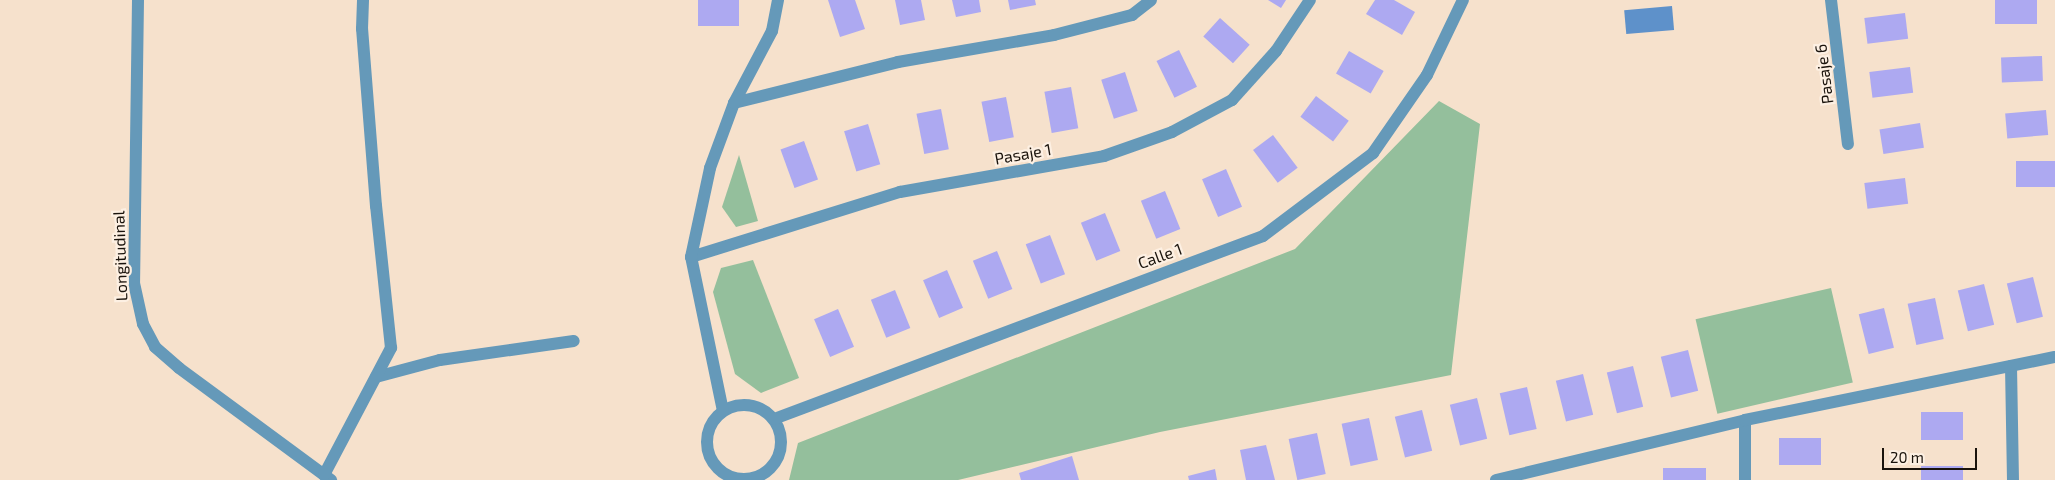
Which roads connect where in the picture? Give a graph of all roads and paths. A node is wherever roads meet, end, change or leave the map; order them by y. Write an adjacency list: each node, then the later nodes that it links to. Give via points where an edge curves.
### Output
1 (138, 0): 18 (street, Longitudinal, via 134,283 143,324 155,347 179,368)
2 (363, 0): 14 (street, via 362,29 376,206 391,348)
3 (778, 0): 8 (street, via 772,31)
4 (1150, 0): 8 (street, via 1132,15 1054,35 898,62)
5 (1310, 0): 10 (street, Pasaje 1, via 1276,51 1232,100 1172,132 1104,156 900,192)
6 (1463, 0): 16 (street, Calle 1, via 1427,75 1373,153 1263,236)
7 (1831, 0): 9 (street, Pasaje 6)
8 (734, 103): 10 (street, via 710,168)
9 (1848, 144)
10 (691, 257): 15 (street)
11 (574, 341): 14 (street, via 440,360)
12 (2055, 357): 13 (street)
13 (2011, 366): 17 (street); 22 (street)
14 (376, 377): 18 (street)
15 (723, 410): 16 (street, via 750,405); 19 (street, via 707,434 712,462 722,473)
16 (774, 419): 19 (street, via 780,437 779,455 767,471)
17 (1745, 420): 20 (street); 21 (street)
18 (327, 478)
19 (750, 479)
20 (1496, 480)
21 (1746, 480)
22 (2013, 480)

